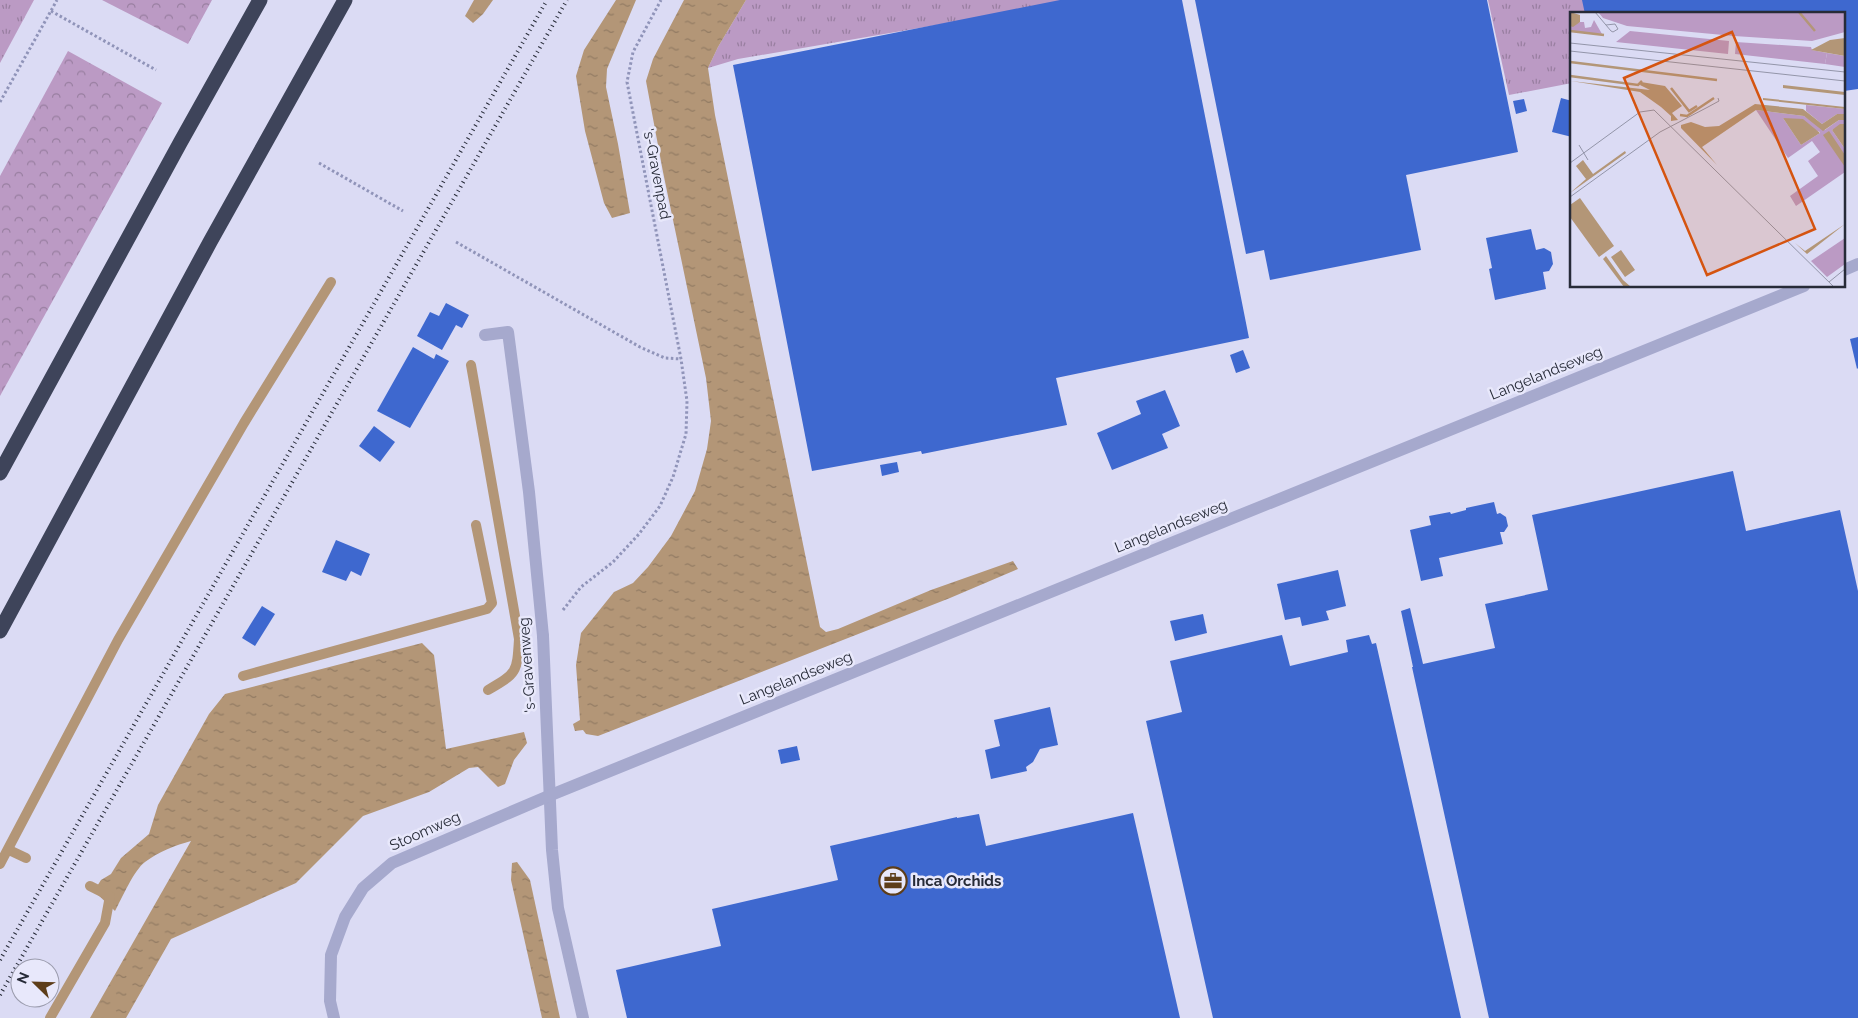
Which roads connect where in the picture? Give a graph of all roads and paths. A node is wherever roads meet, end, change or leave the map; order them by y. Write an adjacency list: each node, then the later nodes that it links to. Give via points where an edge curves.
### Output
1 (57, 0): 5 (path)
2 (260, 0): 16 (highway)
3 (345, 0): 17 (highway)
4 (661, 0): 15 (path, 's-Gravenpad, via 633,52 628,82)
5 (51, 10): 6 (path); 7 (path)
6 (156, 70)
7 (0, 102)
8 (319, 163): 9 (path)
9 (402, 211)
10 (456, 242): 15 (path, via 640,347 665,358)
11 (1858, 264): 12 (street)
12 (1846, 269)
13 (1799, 288): 19 (street, Langelandseweg)
14 (485, 336): 18 (street, 's-Gravenweg, via 508,332 529,492)
15 (681, 359): 18 (path, 's-Gravenpad, via 688,401 686,434 660,506 613,562 581,587)
16 (0, 473)
17 (0, 631)
18 (543, 636): 19 (street, 's-Gravenweg)
19 (551, 795): 20 (street, Stoomweg, via 392,863 363,888 345,917 331,955 330,1000); 21 (street, 's-Gravenweg, via 558,908)
20 (334, 1018)
21 (583, 1018)

